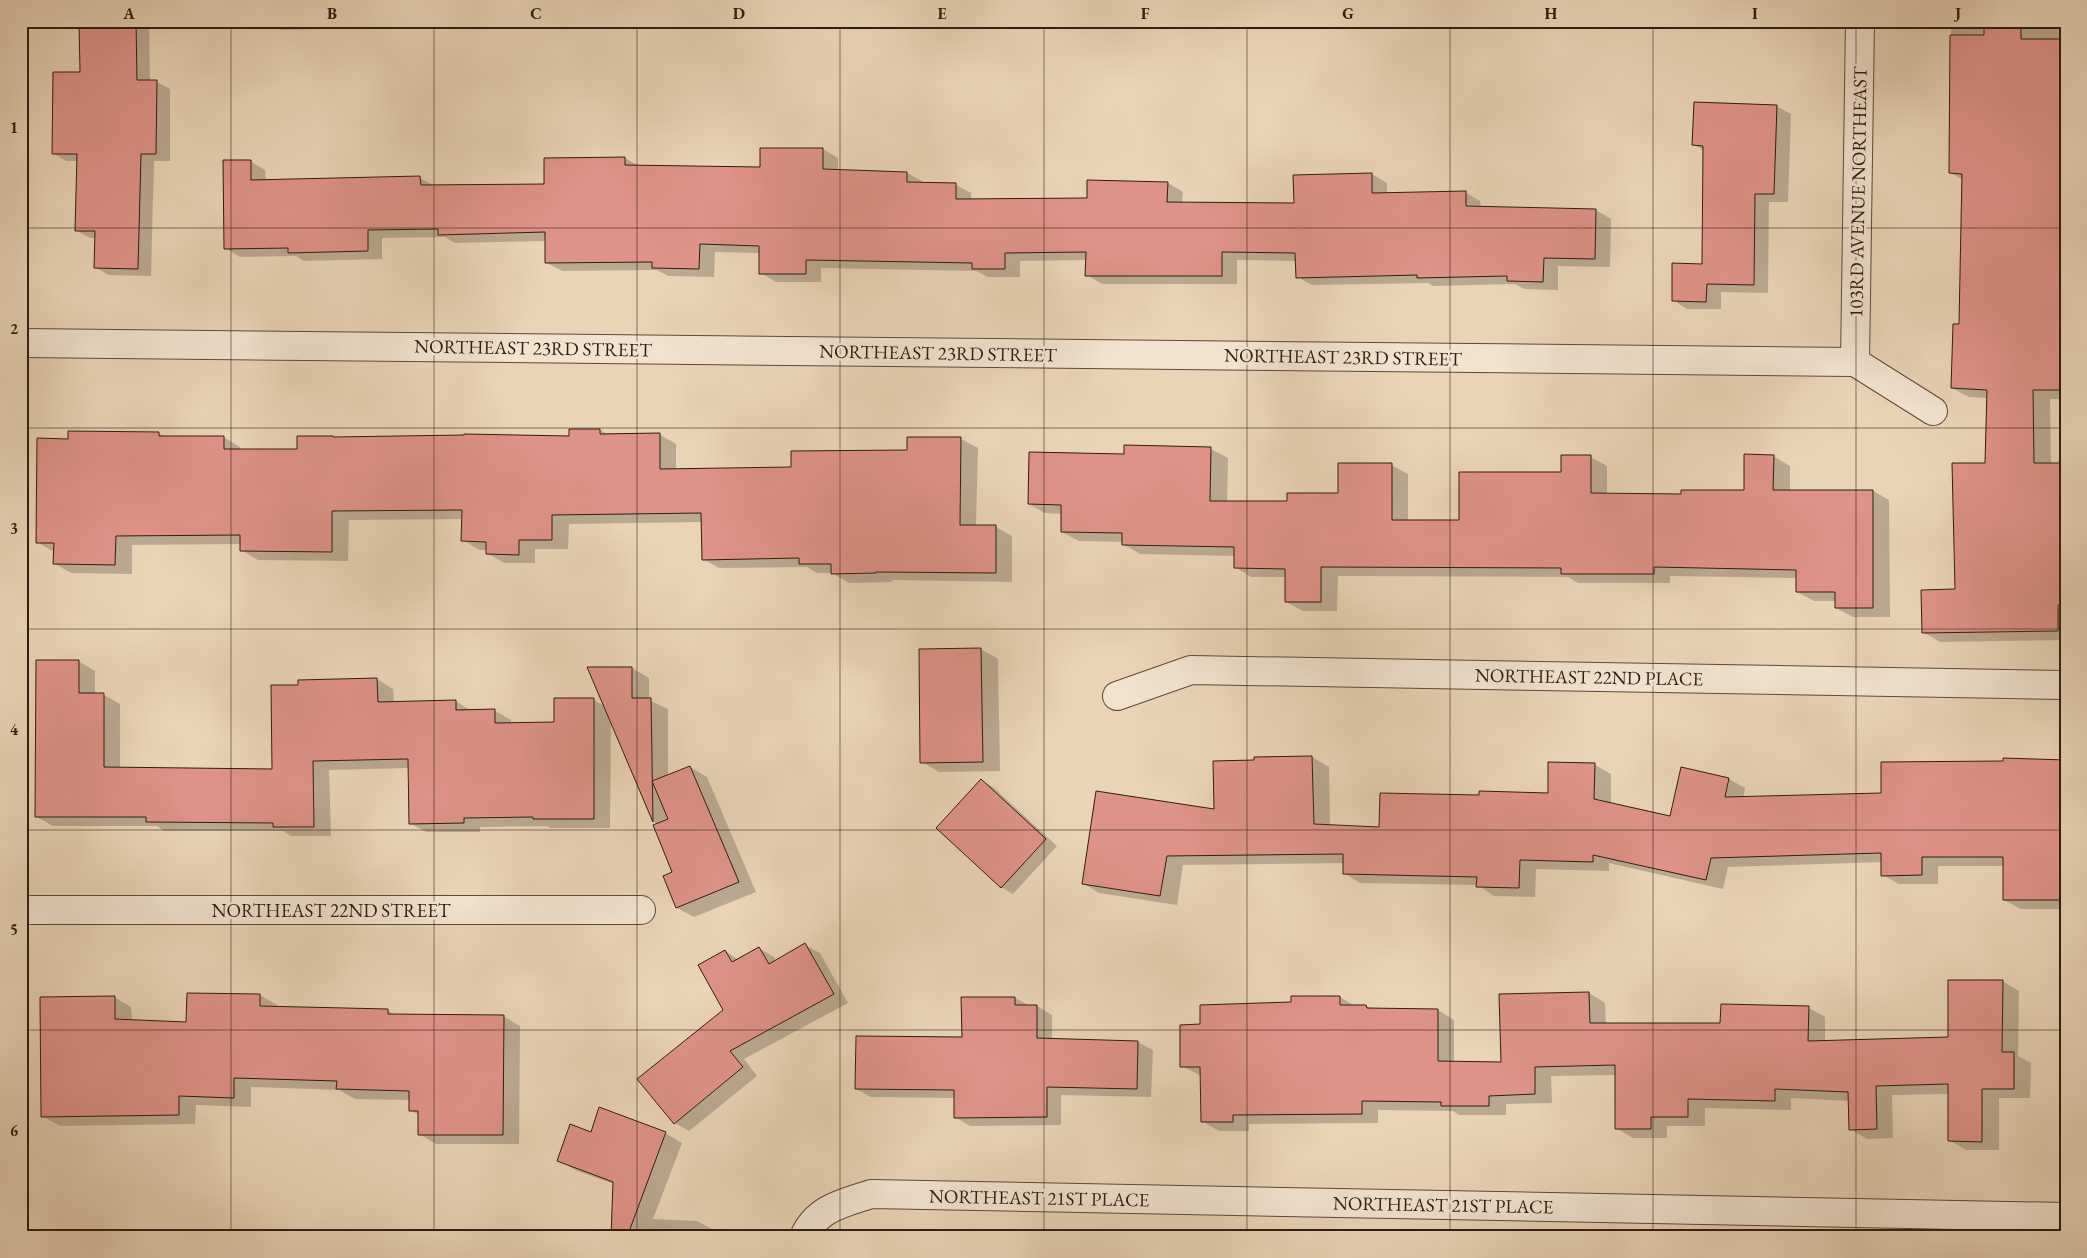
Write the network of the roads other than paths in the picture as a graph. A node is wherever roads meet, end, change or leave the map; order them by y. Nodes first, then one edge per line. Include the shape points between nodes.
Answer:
1 (1860, 21) edge
2 (21, 343) edge
3 (1856, 362) junction
4 (1933, 411) dead end
5 (2066, 685) edge
6 (1117, 696) dead end
7 (21, 910) edge
8 (641, 910) dead end
9 (2066, 1218) edge
10 (804, 1237) edge

1 - 3 street, 103RD AVENUE NORTHEAST
2 - 3 street, NORTHEAST 23RD STREET
3 - 4 street
5 - 6 street, NORTHEAST 22ND PLACE via 1191,670
7 - 8 street, NORTHEAST 22ND STREET
9 - 10 street, NORTHEAST 21ST PLACE via 871,1194 824,1210

